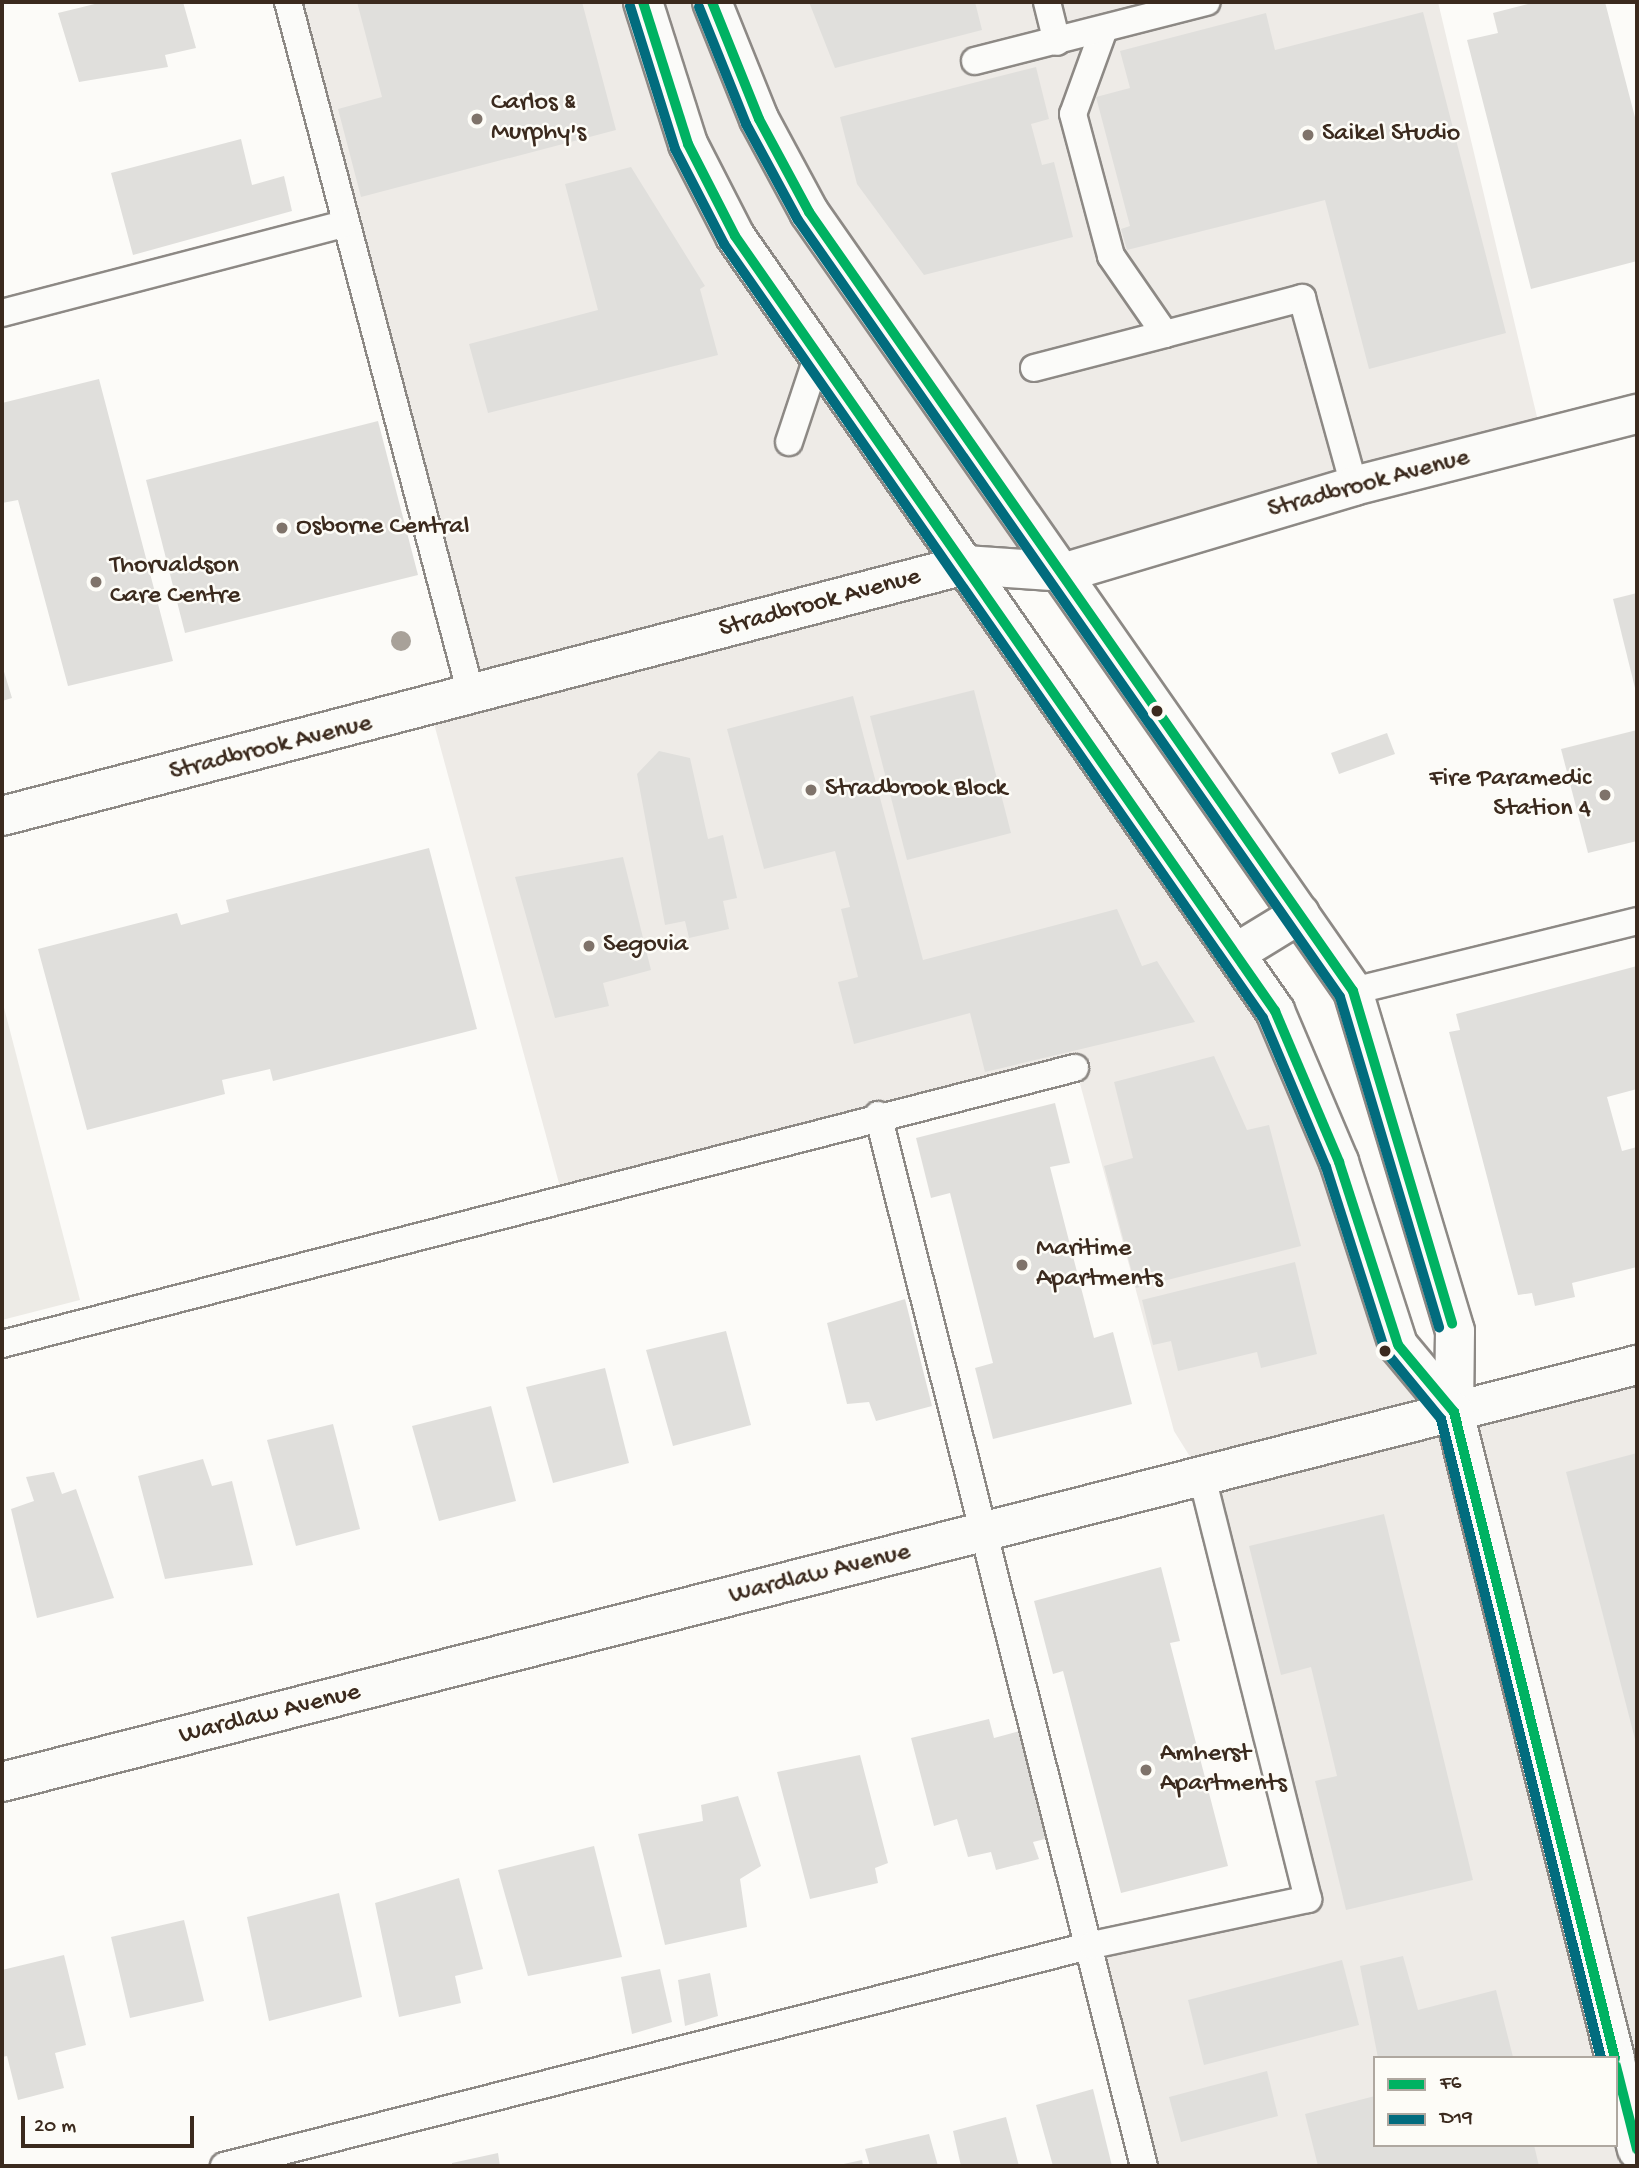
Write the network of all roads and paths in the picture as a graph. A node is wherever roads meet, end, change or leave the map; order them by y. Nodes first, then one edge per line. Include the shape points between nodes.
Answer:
1 (288, 2) edge
2 (643, 2) edge
3 (712, 2) edge
4 (1047, 2) edge
5 (1207, 2) edge
6 (1104, 29) junction
7 (1057, 42) junction
8 (975, 61) dead end
9 (344, 224) junction
10 (2, 313) edge
11 (1165, 334) junction
12 (818, 355) junction
13 (1034, 368) dead end
14 (1637, 414) edge
15 (789, 442) dead end
16 (1354, 485) junction
17 (965, 565) junction
18 (1066, 572) junction
19 (472, 698) junction
20 (2, 816) edge
21 (1300, 914) junction
22 (1637, 921) edge
23 (1236, 953) junction
24 (1353, 991) junction
25 (1075, 1068) dead end
26 (878, 1115) junction
27 (2, 1344) edge
28 (1637, 1365) edge
29 (1454, 1412) junction
30 (1202, 1476) junction
31 (981, 1535) junction
32 (2, 1782) edge
33 (1092, 1945) junction
34 (1615, 2056) edge
35 (1618, 2073) edge
36 (1637, 2149) edge
37 (224, 2166) edge
38 (1144, 2166) edge

1 - 9 lane
2 - 12 main road via 688,144 735,236
3 - 18 main road via 759,119 809,212
4 - 7 lane
5 - 6 lane
6 - 7 lane
6 - 11 lane via 1073,114 1111,256
7 - 8 lane
9 - 10 lane
9 - 19 lane
11 - 13 lane
11 - 16 lane via 1302,298
12 - 15 lane
12 - 17 main road
14 - 16 main road, Stradbrook Avenue
16 - 18 main road, Stradbrook Avenue
17 - 18 main road, Stradbrook Avenue
17 - 19 main road, Stradbrook Avenue
17 - 23 main road
18 - 21 main road
19 - 20 main road, Stradbrook Avenue
21 - 23 main road
21 - 24 main road
22 - 24 lane
23 - 29 main road via 1275,1011 1339,1162 1398,1345
24 - 29 main road via 1455,1331
25 - 26 lane
26 - 27 lane
26 - 31 lane
28 - 29 main road, Wardlaw Avenue
29 - 30 main road, Wardlaw Avenue
29 - 34 main road
30 - 31 main road, Wardlaw Avenue
30 - 33 lane via 1308,1899
31 - 32 main road, Wardlaw Avenue
31 - 33 lane
33 - 37 lane
33 - 38 lane
35 - 36 main road

